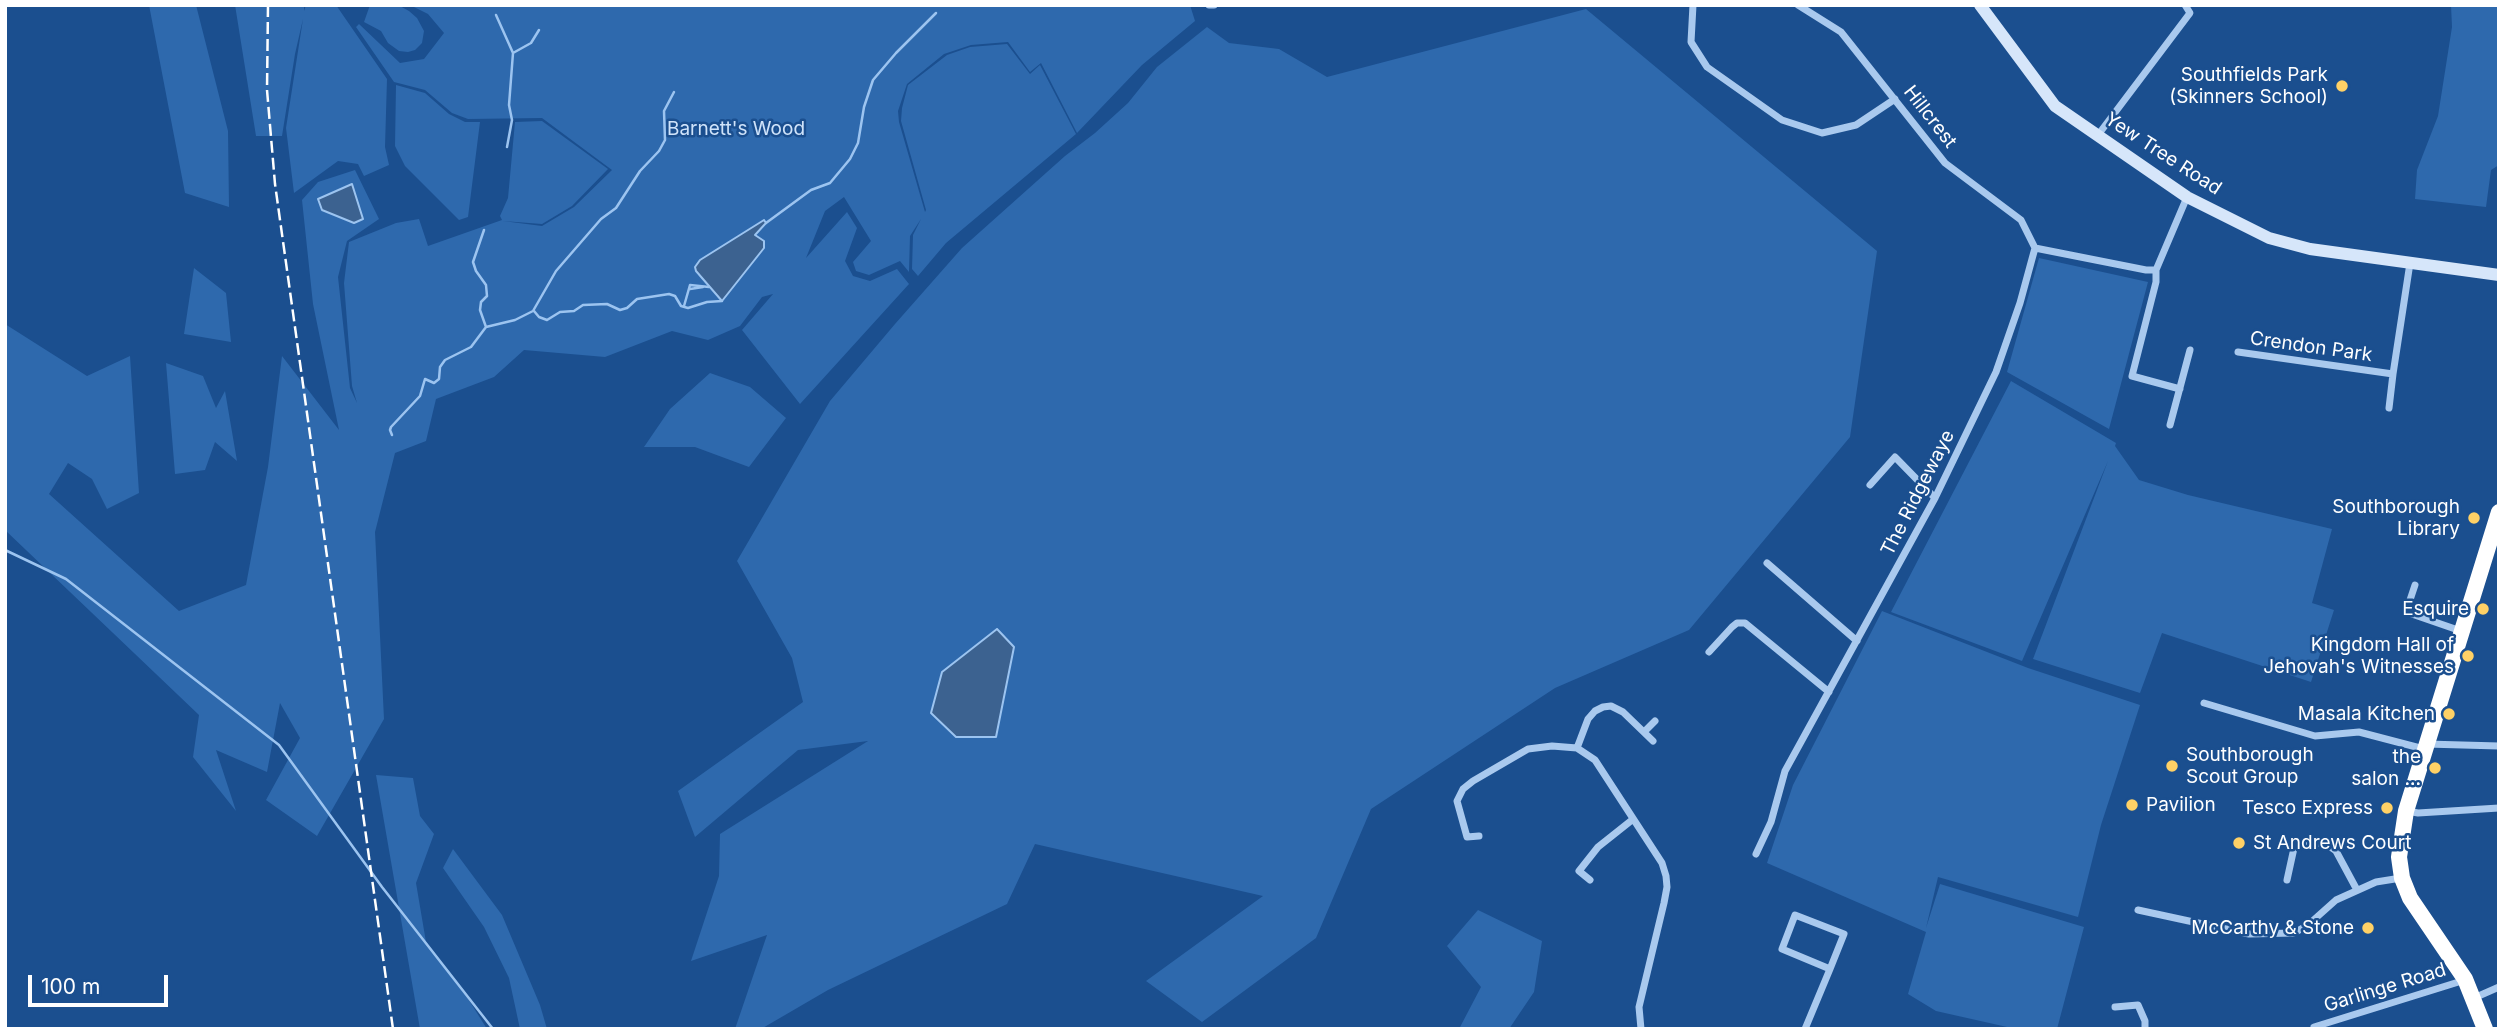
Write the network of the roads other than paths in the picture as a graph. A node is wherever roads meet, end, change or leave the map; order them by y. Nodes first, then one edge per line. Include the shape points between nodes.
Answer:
1 (1693, 5) edge
2 (1798, 5) edge
3 (1980, 5) edge
4 (2185, 5) edge
5 (1895, 99) junction
6 (2098, 135) junction
7 (2187, 197) junction
8 (2035, 248) junction
9 (2410, 263) junction
10 (2156, 270) junction
11 (2499, 275) edge
12 (2190, 350) dead end
13 (2238, 352) dead end
14 (2393, 374) junction
15 (2180, 389) junction
16 (2389, 408) dead end
17 (2170, 425) dead end
18 (1870, 485) dead end
19 (1935, 498) junction
20 (2499, 512) edge
21 (1768, 563) dead end
22 (2415, 584) dead end
23 (2462, 631) junction
24 (1857, 640) junction
25 (1709, 652) dead end
26 (1829, 692) junction
27 (2204, 703) dead end
28 (1655, 722) dead end
29 (1644, 732) junction
30 (1653, 741) dead end
31 (2499, 746) edge
32 (2425, 747) junction
33 (1577, 748) junction
34 (2499, 808) edge
35 (2406, 811) junction
36 (1632, 820) junction
37 (1479, 836) dead end
38 (1756, 854) dead end
39 (2402, 877) junction
40 (1590, 880) dead end
41 (2287, 880) dead end
42 (2357, 890) junction
43 (2138, 910) dead end
44 (1830, 969) junction
45 (2465, 979) junction
46 (2499, 987) edge
47 (2474, 998) junction
48 (2115, 1007) dead end
49 (2314, 1027) dead end
50 (1641, 1029) edge
51 (1805, 1029) edge
52 (2145, 1029) edge
53 (2486, 1029) edge

1 - 5 street via 1691,42 1707,67 1782,120 1822,133 1856,125
2 - 5 street, Hillcrest via 1842,32
3 - 6 street, Yew Tree Road via 2055,106
4 - 6 street via 2190,13
5 - 8 street, Hillcrest via 1945,163 2021,220
6 - 7 street, Yew Tree Road
7 - 9 street, Yew Tree Road via 2269,239
7 - 10 street
8 - 10 street
8 - 19 street, The Ridgewaye via 1996,372
9 - 11 street, Yew Tree Road
9 - 14 street, Crendon Park
10 - 15 street via 2132,376
12 - 15 street
13 - 14 street, Crendon Park
14 - 16 street
15 - 17 street
18 - 19 street via 1895,457
19 - 24 street, The Ridgewaye
20 - 23 highway
21 - 24 street
22 - 23 street via 2406,612
23 - 32 highway
24 - 26 street, The Ridgewaye
25 - 26 street via 1732,627 1745,623
26 - 38 street, The Ridgewaye via 1785,771 1772,822
27 - 32 street via 2315,736 2359,732
28 - 29 street
29 - 30 street
29 - 33 street via 1623,712 1603,707 1588,719
31 - 32 street
32 - 35 highway
33 - 36 street via 1601,767
33 - 37 street via 1528,749 1463,789 1457,801 1467,837
34 - 35 street
35 - 39 highway via 2399,857
36 - 40 street via 1598,847 1579,871
36 - 50 street via 1662,863 1667,887 1639,1007
39 - 42 street
39 - 45 highway via 2410,898
41 - 42 street via 2294,848 2326,844 2336,850
42 - 43 street via 2336,900 2294,933 2249,934
44 - 44 street via 1844,934 1795,915 1782,949
44 - 51 street
45 - 47 highway
45 - 49 street, Garlinge Road
46 - 47 street
47 - 53 highway
48 - 52 street via 2138,1005

